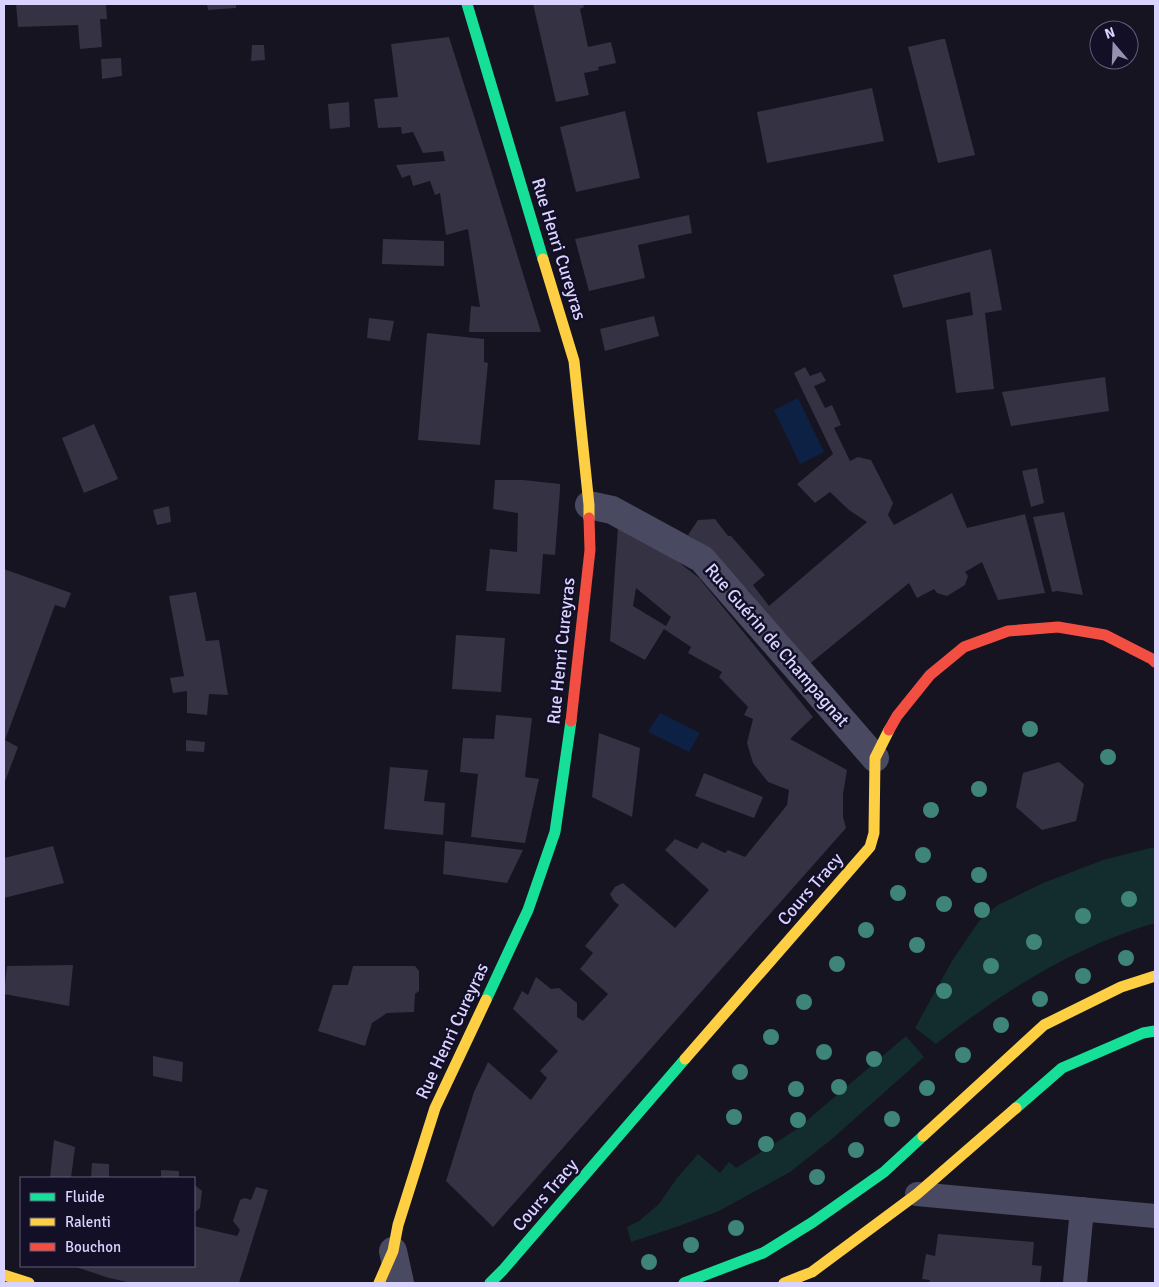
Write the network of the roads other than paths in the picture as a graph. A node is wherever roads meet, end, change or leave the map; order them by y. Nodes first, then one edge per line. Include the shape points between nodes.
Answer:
1 (467, 4) edge
2 (589, 505) junction
3 (1155, 662) edge
4 (875, 758) junction
5 (1155, 976) edge
6 (1155, 1030) edge
7 (917, 1194) junction
8 (1082, 1209) junction
9 (1155, 1216) edge
10 (393, 1251) junction
11 (4, 1275) edge
12 (805, 1278) edge
13 (29, 1283) edge
14 (379, 1283) edge
15 (400, 1283) edge
16 (490, 1283) edge
17 (684, 1283) edge
18 (784, 1283) edge
19 (1075, 1283) edge

1 - 2 main road, Rue Henri Cureyras via 574,361
2 - 4 street, Rue Guérin de Champagnat via 612,510 702,558
2 - 10 main road, Rue Henri Cureyras via 590,550 555,832 528,910 435,1108 398,1225
3 - 4 main road, Cours Tracy via 1105,635 1058,627 1008,631 964,647 930,675 897,716
4 - 16 main road, Cours Tracy via 874,834 870,847
5 - 17 main road via 1121,987 1044,1025 884,1172 763,1253
6 - 7 main road via 1062,1068
7 - 8 lane
7 - 12 main road
8 - 9 lane
8 - 19 lane
10 - 14 main road, Rue Henri Cureyras
10 - 15 street
11 - 13 main road
12 - 18 main road

